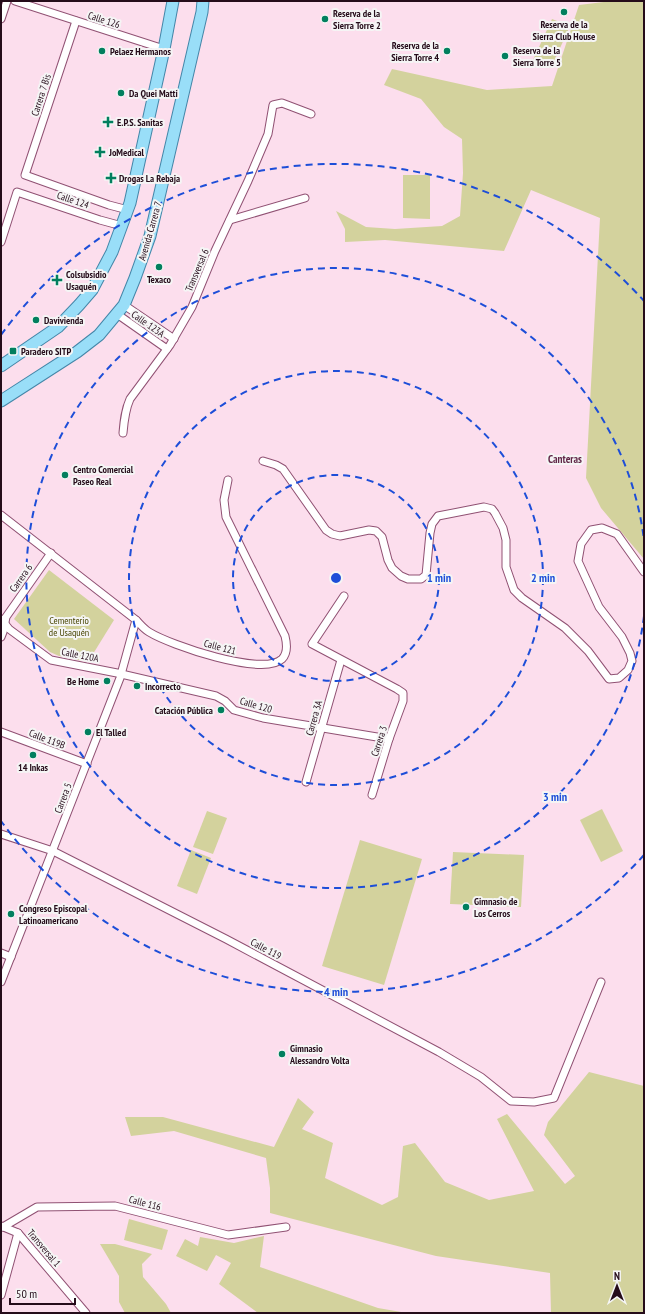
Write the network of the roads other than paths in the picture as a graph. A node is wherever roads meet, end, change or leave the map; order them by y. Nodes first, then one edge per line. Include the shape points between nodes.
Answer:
1 (7, 1) edge
2 (15, 1) edge
3 (173, 1) edge
4 (203, 1) edge
5 (1, 18) edge
6 (76, 21) junction
7 (164, 49) junction
8 (311, 114) dead end
9 (25, 175) joint
10 (305, 198) dead end
11 (128, 210) junction
12 (230, 220) junction
13 (122, 226) junction
14 (1, 242) edge
15 (124, 305) junction
16 (117, 314) junction
17 (174, 339) junction
18 (167, 349) junction
19 (3, 365) edge
20 (1, 401) edge
21 (123, 433) dead end
22 (263, 461) dead end
23 (228, 480) dead end
24 (1, 514) edge
25 (51, 553) junction
26 (644, 572) edge
27 (344, 596) dead end
28 (136, 620) junction
29 (3, 622) edge
30 (1, 637) edge
31 (341, 660) junction
32 (122, 674) junction
33 (321, 728) junction
34 (1, 732) edge
35 (389, 739) junction
36 (87, 764) junction
37 (306, 782) dead end
38 (372, 795) dead end
39 (1, 834) edge
40 (53, 851) junction
41 (1, 953) edge
42 (11, 957) junction
43 (1, 982) edge
44 (601, 982) dead end
45 (2, 1227) edge
46 (286, 1227) dead end
47 (18, 1233) junction
48 (1, 1295) edge
49 (86, 1313) edge

1 - 5 street
2 - 6 street, Calle 126
3 - 7 main road
4 - 15 main road, Avenida Carrera 7 via 150,236
6 - 7 street, Calle 126
6 - 9 street, Carrera 7 Bis
7 - 11 main road
8 - 12 street, Transversal 6 via 282,103 273,105 268,134
9 - 11 street, Calle 124
10 - 12 street
11 - 13 main road
12 - 17 street, Transversal 6 via 192,307
13 - 14 street, Calle 124 via 17,192
13 - 19 main road via 92,290 58,327
15 - 16 main road, Avenida Carrera 7
15 - 17 street, Calle 123A
16 - 18 street, Calle 123A
16 - 20 main road, Avenida Carrera 7 via 99,335 77,352
17 - 18 street, Transversal 6
18 - 21 street, Transversal 6 via 130,399 126,407
22 - 26 street via 283,469 321,525 332,534 340,536 369,530 379,534 392,568 408,579 421,579 426,575 430,533 432,524 438,516 484,507 492,509 503,528 506,540 506,567 514,590 565,628 588,651 610,679 619,678 628,670 632,661 622,637 599,606 578,562 581,544 591,530 602,528 617,534
23 - 28 street, Calle 121 via 224,500 226,517 285,636 287,644 283,658 275,663 263,665 248,665 221,659 176,645 149,632
24 - 25 street, Calle 121
25 - 28 street, Calle 121
25 - 29 street, Carrera 6
27 - 31 street via 312,644
28 - 32 street, Carrera 5
29 - 30 street, Carrera 6
29 - 32 street, Calle 120A via 51,660
31 - 33 street, Carrera 3A
31 - 35 street, Carrera 3 via 403,693 403,701
32 - 33 street, Calle 120 via 216,696 234,710 247,714
32 - 36 street, Carrera 5
33 - 35 street, Calle 120
33 - 37 street, Carrera 3A
34 - 36 street, Calle 119B
35 - 38 street, Carrera 3
36 - 40 street, Carrera 5
39 - 40 street, Calle 119
40 - 42 street, Carrera 5
40 - 44 street, Calle 119 via 440,1052 481,1077 512,1101 534,1102 554,1098
41 - 42 street
42 - 43 street, Carrera 5
45 - 46 street, Calle 116 via 37,1207 115,1206 228,1235
45 - 47 street, Calle 116
47 - 48 street
47 - 49 street, Transversal 1

